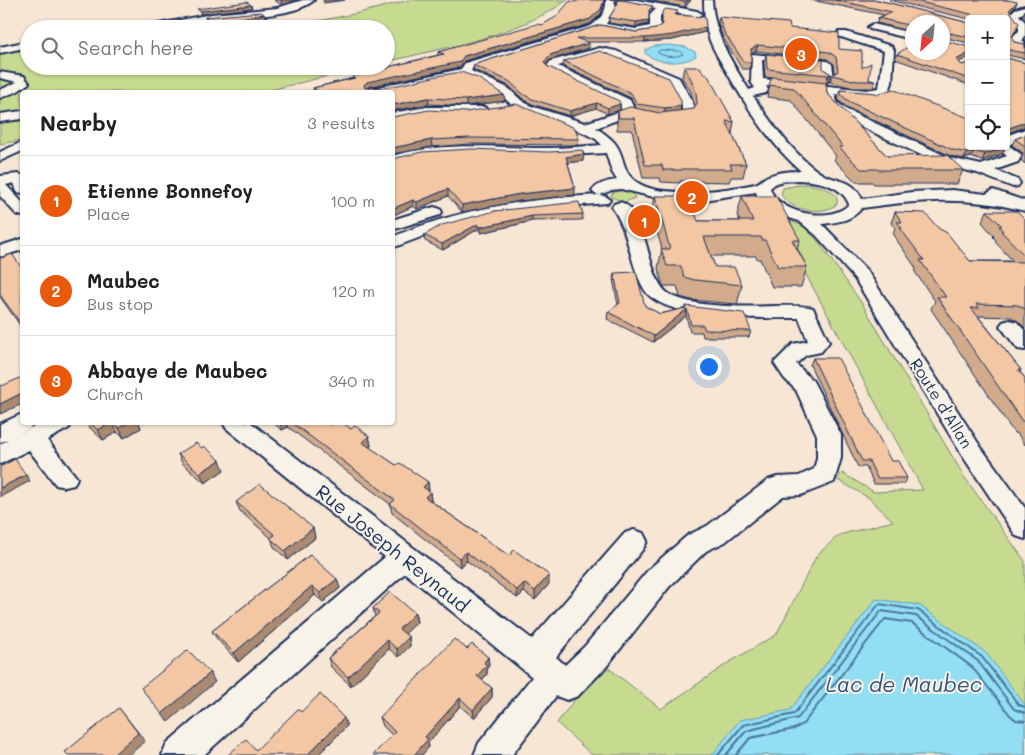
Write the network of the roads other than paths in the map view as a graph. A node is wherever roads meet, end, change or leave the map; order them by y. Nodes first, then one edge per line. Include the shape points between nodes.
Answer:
1 (310, 0) edge
2 (610, 0) edge
3 (622, 0) edge
4 (708, 0) edge
5 (663, 8) junction
6 (1025, 9) edge
7 (697, 14) edge
8 (195, 20) edge
9 (598, 25) junction
10 (873, 27) dead end
11 (842, 34) dead end
12 (905, 34) edge
13 (1019, 39) edge
14 (20, 46) edge
15 (0, 50) edge
16 (465, 72) junction
17 (0, 75) edge
18 (757, 82) junction
19 (830, 86) junction
20 (380, 90) edge
21 (0, 94) edge
22 (747, 94) junction
23 (508, 106) junction
24 (629, 114) junction
25 (20, 115) edge
26 (395, 116) edge
27 (0, 118) edge
28 (584, 128) junction
29 (769, 128) junction
30 (1025, 133) edge
31 (1010, 139) edge
32 (20, 147) edge
33 (612, 149) junction
34 (1008, 150) edge
35 (0, 157) edge
36 (395, 159) edge
37 (778, 168) junction
38 (821, 178) junction
39 (988, 178) junction
40 (7, 179) edge
41 (20, 181) edge
42 (1019, 185) edge
43 (762, 187) junction
44 (609, 188) junction
45 (844, 188) junction
46 (706, 196) junction
47 (952, 196) junction
48 (912, 197) junction
49 (636, 202) junction
50 (1006, 202) junction
51 (772, 205) junction
52 (20, 207) edge
53 (1024, 207) edge
54 (850, 210) junction
55 (804, 217) junction
56 (395, 224) edge
57 (395, 242) edge
58 (20, 245) edge
59 (0, 252) edge
60 (862, 276) junction
61 (1010, 326) dead end
62 (1025, 344) edge
63 (48, 425) edge
64 (238, 425) edge
65 (27, 430) edge
66 (0, 434) edge
67 (0, 455) edge
68 (65, 478) dead end
69 (1025, 528) edge
70 (634, 541) dead end
71 (404, 557) junction
72 (551, 673) junction
73 (179, 755) edge
74 (491, 755) edge

1 - 8 street via 285,8
2 - 9 street via 612,8
3 - 5 street
4 - 22 street via 715,42
5 - 7 street
5 - 9 street via 654,15 655,27 652,30 636,32
6 - 13 street via 1014,15 1024,27
9 - 16 street via 469,65
10 - 12 street
11 - 19 street via 887,48 886,83 884,90 866,94
14 - 15 street
16 - 20 street
16 - 23 street via 504,91
17 - 21 street via 20,78 23,83
18 - 19 street
18 - 19 street via 756,56 827,64
18 - 22 street via 762,90
19 - 39 street via 831,103 843,114
22 - 29 street
23 - 26 street via 466,112 429,110
23 - 28 street
24 - 24 street via 678,118 688,116 688,105 676,80 612,53 590,53 555,63 552,67 626,103
24 - 28 street
25 - 27 street
28 - 33 street via 607,142
29 - 37 street via 768,137
29 - 38 street via 789,154
30 - 31 street
32 - 35 street
33 - 36 street via 549,152 453,149 421,152
33 - 44 street
34 - 39 street via 1016,155
37 - 38 street via 792,175
37 - 43 street
38 - 45 street
39 - 42 street
39 - 47 street
39 - 50 street via 993,195
40 - 41 street
40 - 52 street
43 - 46 street
43 - 51 street via 763,196
44 - 49 street
44 - 49 street
44 - 56 street via 476,201
44 - 57 street via 549,202 486,211 443,222
45 - 48 street
45 - 54 street via 854,196
46 - 49 street
46 - 51 street
47 - 48 street
47 - 50 street
48 - 54 street
49 - 72 street via 653,291 664,299 723,311 806,312 819,342 814,347 800,349 784,364 805,386 829,435 829,458 825,475 801,485 777,487 716,534 697,543 660,578 595,657
50 - 53 street
51 - 55 street
54 - 55 street via 830,219
54 - 60 street, Route d'Allan via 844,232
55 - 60 street, Route d'Allan
58 - 59 street
60 - 69 street, Route d'Allan via 972,452
61 - 62 street
63 - 65 street
64 - 71 street, Rue Joseph Reynaud
65 - 66 street
65 - 67 street
65 - 68 street
70 - 72 street
71 - 72 street, Rue Joseph Reynaud
71 - 73 street
72 - 74 street via 532,705

